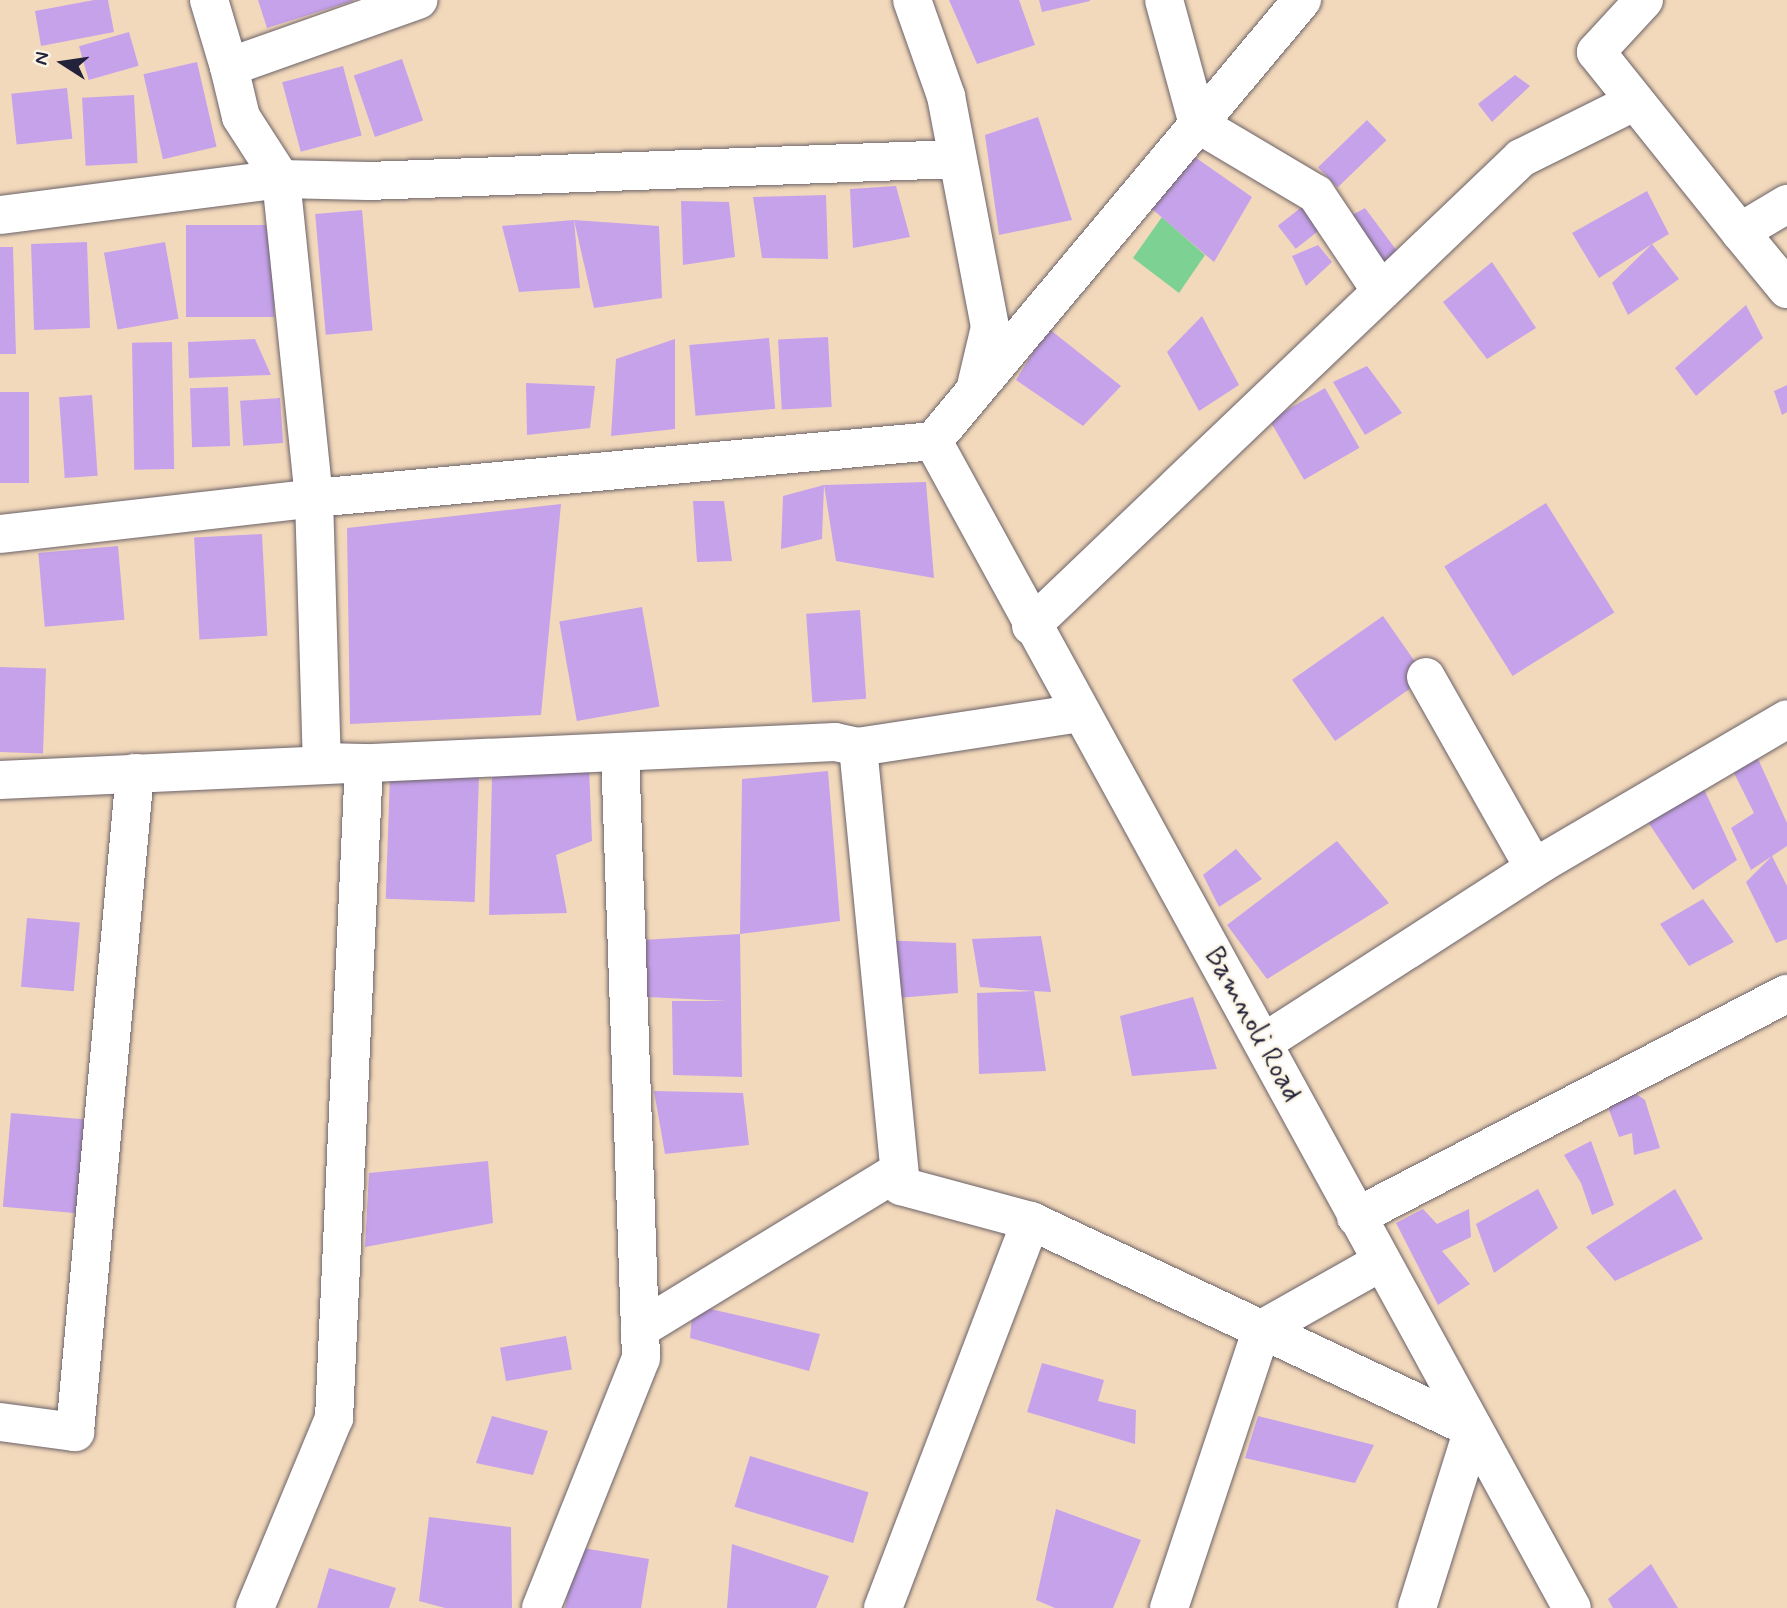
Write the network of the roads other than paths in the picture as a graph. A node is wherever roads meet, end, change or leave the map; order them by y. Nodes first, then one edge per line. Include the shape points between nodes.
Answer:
1 (209, 0) edge
2 (418, 0) edge
3 (912, 0) edge
4 (1164, 0) edge
5 (1302, 0) edge
6 (1644, 0) edge
7 (229, 67) junction
8 (1634, 102) junction
9 (1199, 124) junction
10 (958, 159) junction
11 (281, 179) junction
12 (1787, 204) edge
13 (0, 215) edge
14 (1740, 232) junction
15 (1787, 289) edge
16 (1381, 291) junction
17 (975, 391) junction
18 (933, 442) junction
19 (314, 498) junction
20 (0, 534) edge
21 (1031, 626) junction
22 (1426, 677) dead end
23 (1079, 713) junction
24 (1787, 719) edge
25 (858, 747) junction
26 (620, 752) junction
27 (364, 762) junction
28 (135, 774) junction
29 (0, 780) edge
30 (1534, 868) junction
31 (1787, 994) edge
32 (1263, 1043) junction
33 (899, 1171) junction
34 (1356, 1217) junction
35 (1031, 1220) junction
36 (1381, 1262) junction
37 (640, 1329) junction
38 (1262, 1329) junction
39 (0, 1422) edge
40 (1473, 1429) junction
41 (255, 1608) edge
42 (541, 1608) edge
43 (883, 1608) edge
44 (1169, 1608) edge
45 (1418, 1608) edge
46 (1572, 1608) edge

1 - 7 street
2 - 7 street
3 - 10 street via 946,96
4 - 9 street
5 - 9 street
6 - 8 street via 1596,52
7 - 11 street via 241,117
8 - 14 street
8 - 16 street via 1521,158
9 - 16 street via 1315,194
9 - 17 street
10 - 11 street via 368,181
10 - 17 street via 990,327
11 - 13 street
11 - 19 street
12 - 14 street
14 - 15 street
16 - 21 street
17 - 18 street
18 - 19 street
18 - 21 street, Bamnoli Road
19 - 20 street
19 - 27 street via 322,762
21 - 23 street, Bamnoli Road
22 - 30 street
23 - 25 street
23 - 32 street, Bamnoli Road
24 - 30 street
25 - 26 street via 835,742
25 - 33 street
26 - 27 street
26 - 37 street
27 - 28 street
27 - 41 street via 334,1418
28 - 29 street
28 - 39 street via 75,1432
30 - 32 street
31 - 34 street
32 - 34 street, Bamnoli Road
33 - 35 street via 901,1186
33 - 37 street
34 - 36 street, Bamnoli Road
35 - 38 street
35 - 43 street
36 - 38 street
36 - 40 street, Bamnoli Road
37 - 42 street via 641,1358
38 - 40 street
38 - 44 street
40 - 45 street
40 - 46 street, Bamnoli Road

